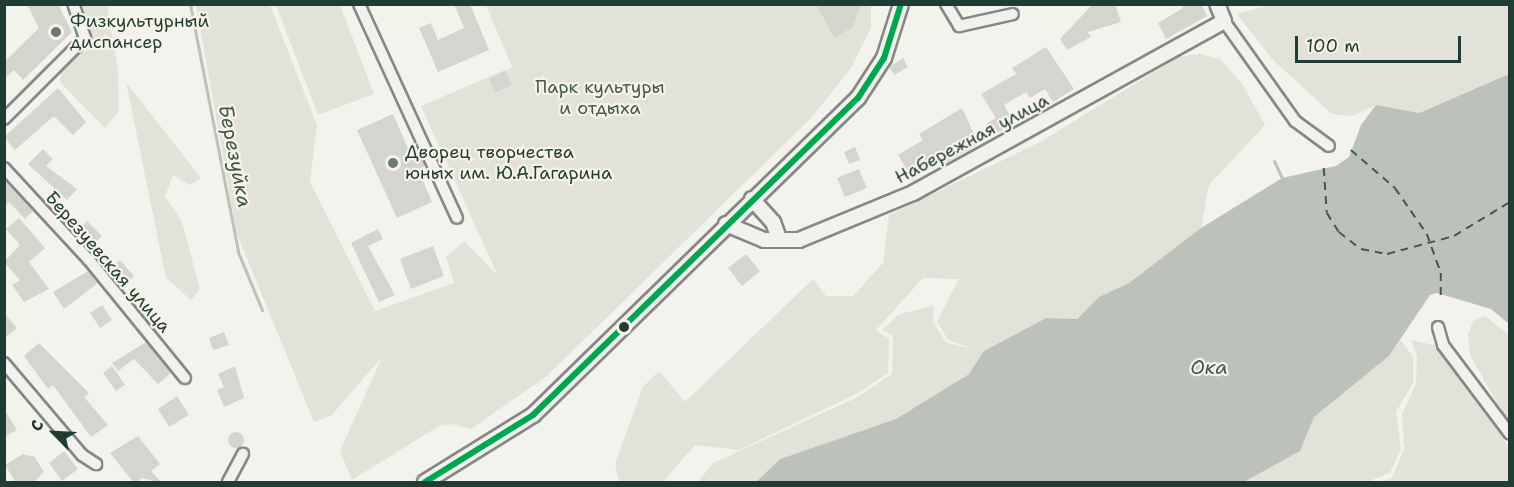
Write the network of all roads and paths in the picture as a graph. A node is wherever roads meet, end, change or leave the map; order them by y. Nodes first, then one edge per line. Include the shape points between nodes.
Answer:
1 (73, 4) edge
2 (359, 4) edge
3 (901, 4) edge
4 (946, 4) edge
5 (1217, 4) edge
6 (1013, 14) dead end
7 (1224, 21) junction
8 (4, 119) edge
9 (1329, 146) dead end
10 (4, 168) edge
11 (752, 199) junction
12 (457, 218) dead end
13 (726, 224) junction
14 (778, 236) junction
15 (1438, 327) dead end
16 (4, 363) edge
17 (185, 378) dead end
18 (1509, 434) edge
19 (243, 454) dead end
20 (96, 464) dead end
21 (228, 483) edge
22 (425, 483) edge

1 - 8 street via 85,38
2 - 12 street
3 - 11 main road via 884,58 858,98
4 - 6 street via 959,26
5 - 7 main road
7 - 9 street via 1295,121
7 - 14 main road, Набережная улица via 913,193 799,240
10 - 17 street, Березуевская улица via 89,260
11 - 13 main road
11 - 14 main road via 773,222
13 - 14 main road, Набережная улица via 746,236
13 - 22 main road via 533,415
15 - 18 street via 1443,345
16 - 20 street via 82,455
19 - 21 street

